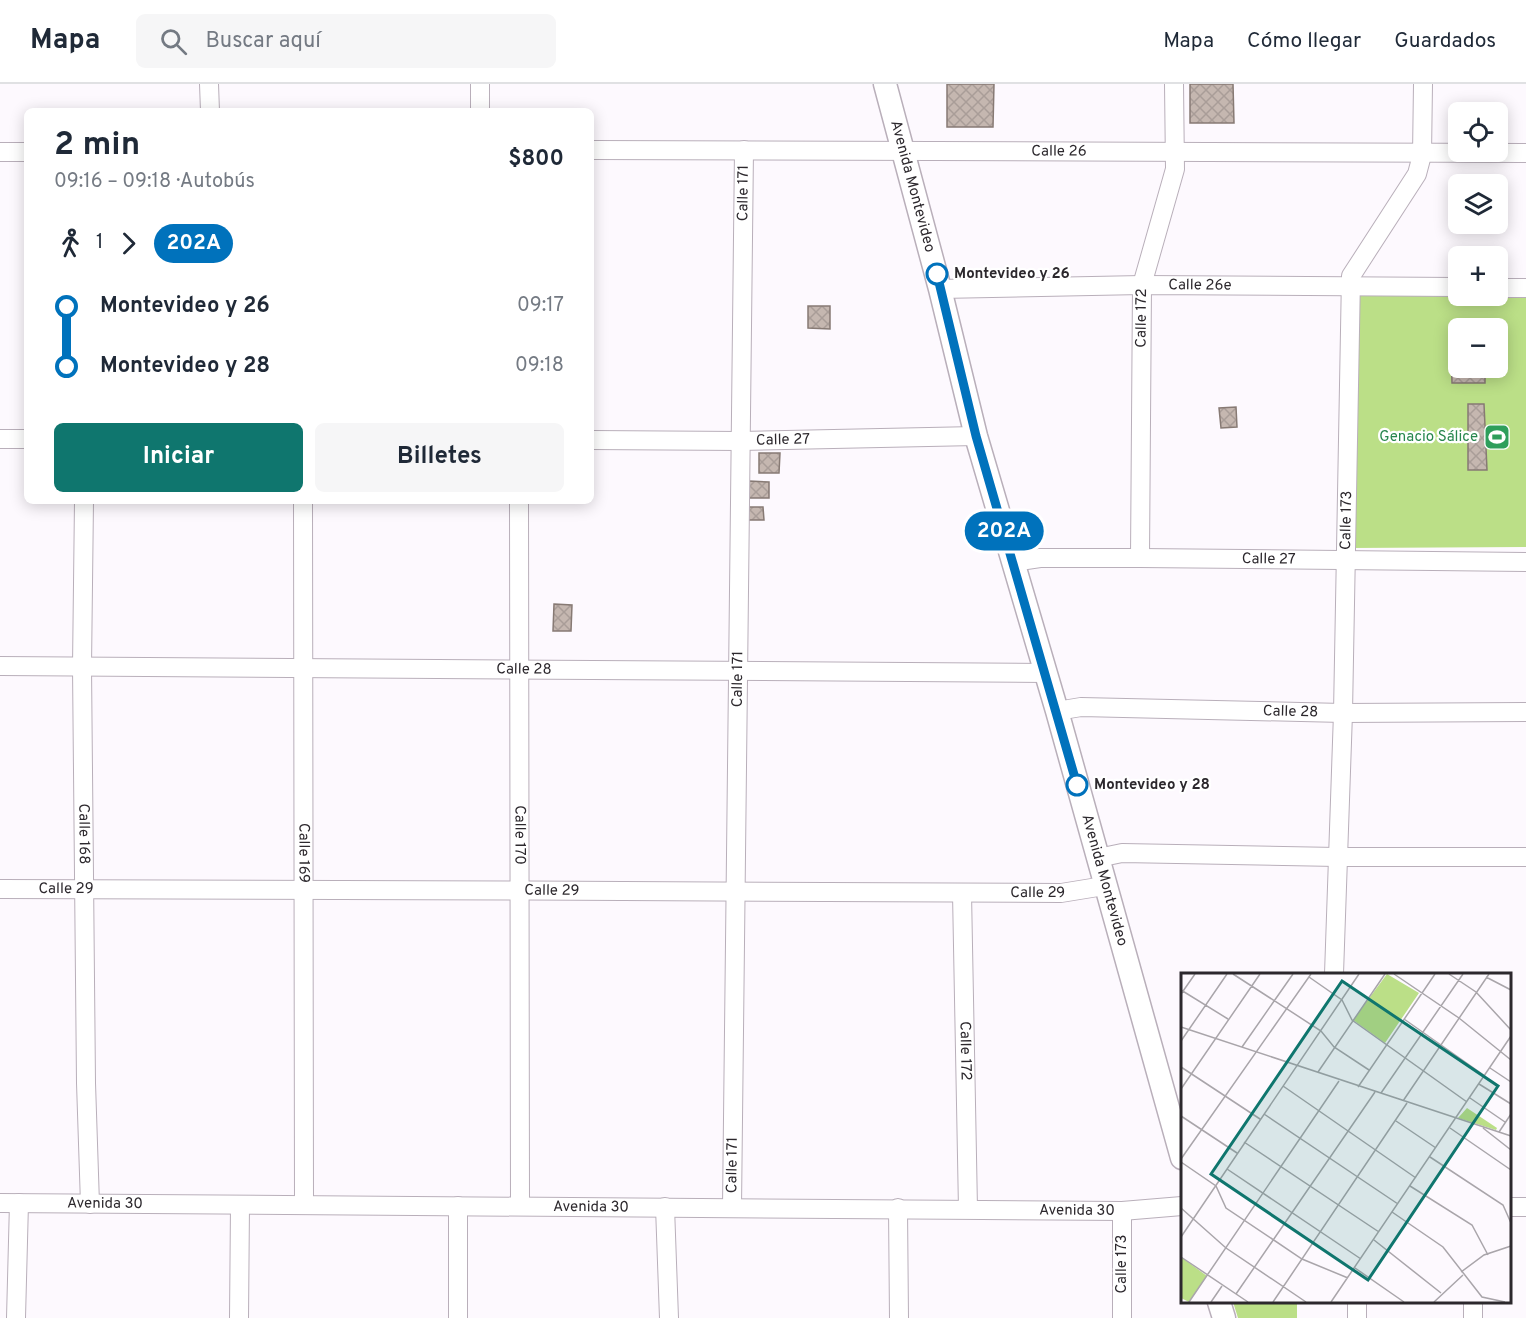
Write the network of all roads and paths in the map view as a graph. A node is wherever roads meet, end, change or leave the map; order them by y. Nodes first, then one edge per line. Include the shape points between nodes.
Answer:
1 (210, 84) edge
2 (480, 84) edge
3 (885, 84) edge
4 (1174, 84) edge
5 (1423, 84) edge
6 (210, 108) edge
7 (480, 108) edge
8 (594, 150) edge
9 (744, 150) junction
10 (904, 151) junction
11 (0, 152) edge
12 (24, 152) edge
13 (1526, 153) edge
14 (1176, 154) junction
15 (1422, 154) junction
16 (1142, 285) junction
17 (1350, 287) junction
18 (1448, 287) edge
19 (1508, 288) edge
20 (1526, 288) edge
21 (940, 289) junction
22 (976, 436) junction
23 (0, 439) edge
24 (24, 440) edge
25 (594, 440) edge
26 (740, 441) junction
27 (84, 504) edge
28 (303, 504) edge
29 (519, 504) edge
30 (1140, 558) junction
31 (1345, 560) junction
32 (1013, 562) junction
33 (1526, 562) edge
34 (0, 666) edge
35 (82, 667) junction
36 (302, 667) junction
37 (521, 668) junction
38 (738, 669) junction
39 (1046, 673) junction
40 (1057, 711) junction
41 (1526, 712) edge
42 (1343, 713) junction
43 (1337, 857) junction
44 (1526, 857) edge
45 (1098, 858) junction
46 (1104, 886) junction
47 (304, 887) junction
48 (0, 889) edge
49 (85, 889) junction
50 (520, 891) junction
51 (737, 893) junction
52 (962, 893) junction
53 (1334, 973) edge
54 (1181, 1155) edge
55 (0, 1203) edge
56 (19, 1203) junction
57 (90, 1204) junction
58 (240, 1205) junction
59 (304, 1205) junction
60 (458, 1206) junction
61 (520, 1206) junction
62 (1181, 1206) edge
63 (665, 1207) junction
64 (732, 1207) junction
65 (898, 1208) junction
66 (968, 1209) junction
67 (1122, 1211) junction
68 (1219, 1303) edge
69 (16, 1318) edge
70 (239, 1318) edge
71 (458, 1318) edge
72 (669, 1318) edge
73 (899, 1318) edge
74 (1122, 1318) edge
75 (1224, 1318) edge

1 - 6 street
2 - 7 street
3 - 10 main road, Avenida Montevideo
4 - 14 street, Calle 172
5 - 15 street, Calle 173
8 - 9 street, Calle 26
9 - 10 street, Calle 26
9 - 26 street, Calle 171
10 - 14 street, Calle 26
10 - 21 main road, Avenida Montevideo
11 - 12 street
13 - 15 street, Calle 26
14 - 15 street, Calle 26
14 - 16 street, Calle 172
15 - 17 street, Calle 173 via 1417,174 1351,276
16 - 17 street, Calle 26e
16 - 21 street, Calle 26e
16 - 30 street, Calle 172
17 - 18 street, Calle 26e
17 - 31 street, Calle 173
19 - 20 street
21 - 22 main road, Avenida Montevideo
22 - 26 street, Calle 27
22 - 32 main road, Avenida Montevideo
23 - 24 street
25 - 26 street, Calle 27
26 - 38 street, Calle 171
27 - 35 street, Calle 168
28 - 36 street, Calle 169
29 - 37 street, Calle 170
30 - 31 street, Calle 27
30 - 32 street, Calle 27 via 1040,558
31 - 33 street, Calle 27
31 - 42 street, Calle 173
32 - 39 main road, Avenida Montevideo
34 - 35 street, Calle 28
35 - 36 street, Calle 28
35 - 49 street, Calle 168
36 - 37 street, Calle 28
36 - 47 street, Calle 169
37 - 38 street, Calle 28
37 - 50 street, Calle 170
38 - 39 street, Calle 28
38 - 51 street, Calle 171
39 - 40 main road, Avenida Montevideo
40 - 42 street, Calle 28 via 1081,707
40 - 45 main road, Avenida Montevideo
41 - 42 street, Calle 28
42 - 43 street, Calle 173
43 - 44 street
43 - 45 street via 1122,853
43 - 53 street, Calle 173
45 - 46 main road, Avenida Montevideo
46 - 52 street, Calle 29 via 1072,893
46 - 54 main road, Avenida Montevideo
47 - 49 street, Calle 29
47 - 50 street, Calle 29
47 - 59 street, Calle 169
48 - 49 street, Calle 29
49 - 57 street, Calle 168
50 - 51 street, Calle 29
50 - 61 street, Calle 170
51 - 52 street, Calle 29
51 - 64 street, Calle 171
52 - 66 street, Calle 172
55 - 56 street, Avenida 30
56 - 57 street, Avenida 30
56 - 69 street
57 - 58 street, Avenida 30
58 - 59 street, Avenida 30
58 - 70 street
59 - 60 street, Avenida 30
60 - 61 street, Avenida 30
60 - 71 street
61 - 63 street, Avenida 30
62 - 67 street, Avenida 30
63 - 64 street, Avenida 30
63 - 72 street
64 - 65 street, Avenida 30
65 - 66 street, Avenida 30
65 - 73 street
66 - 67 street, Avenida 30
67 - 74 street, Calle 173
68 - 75 main road

